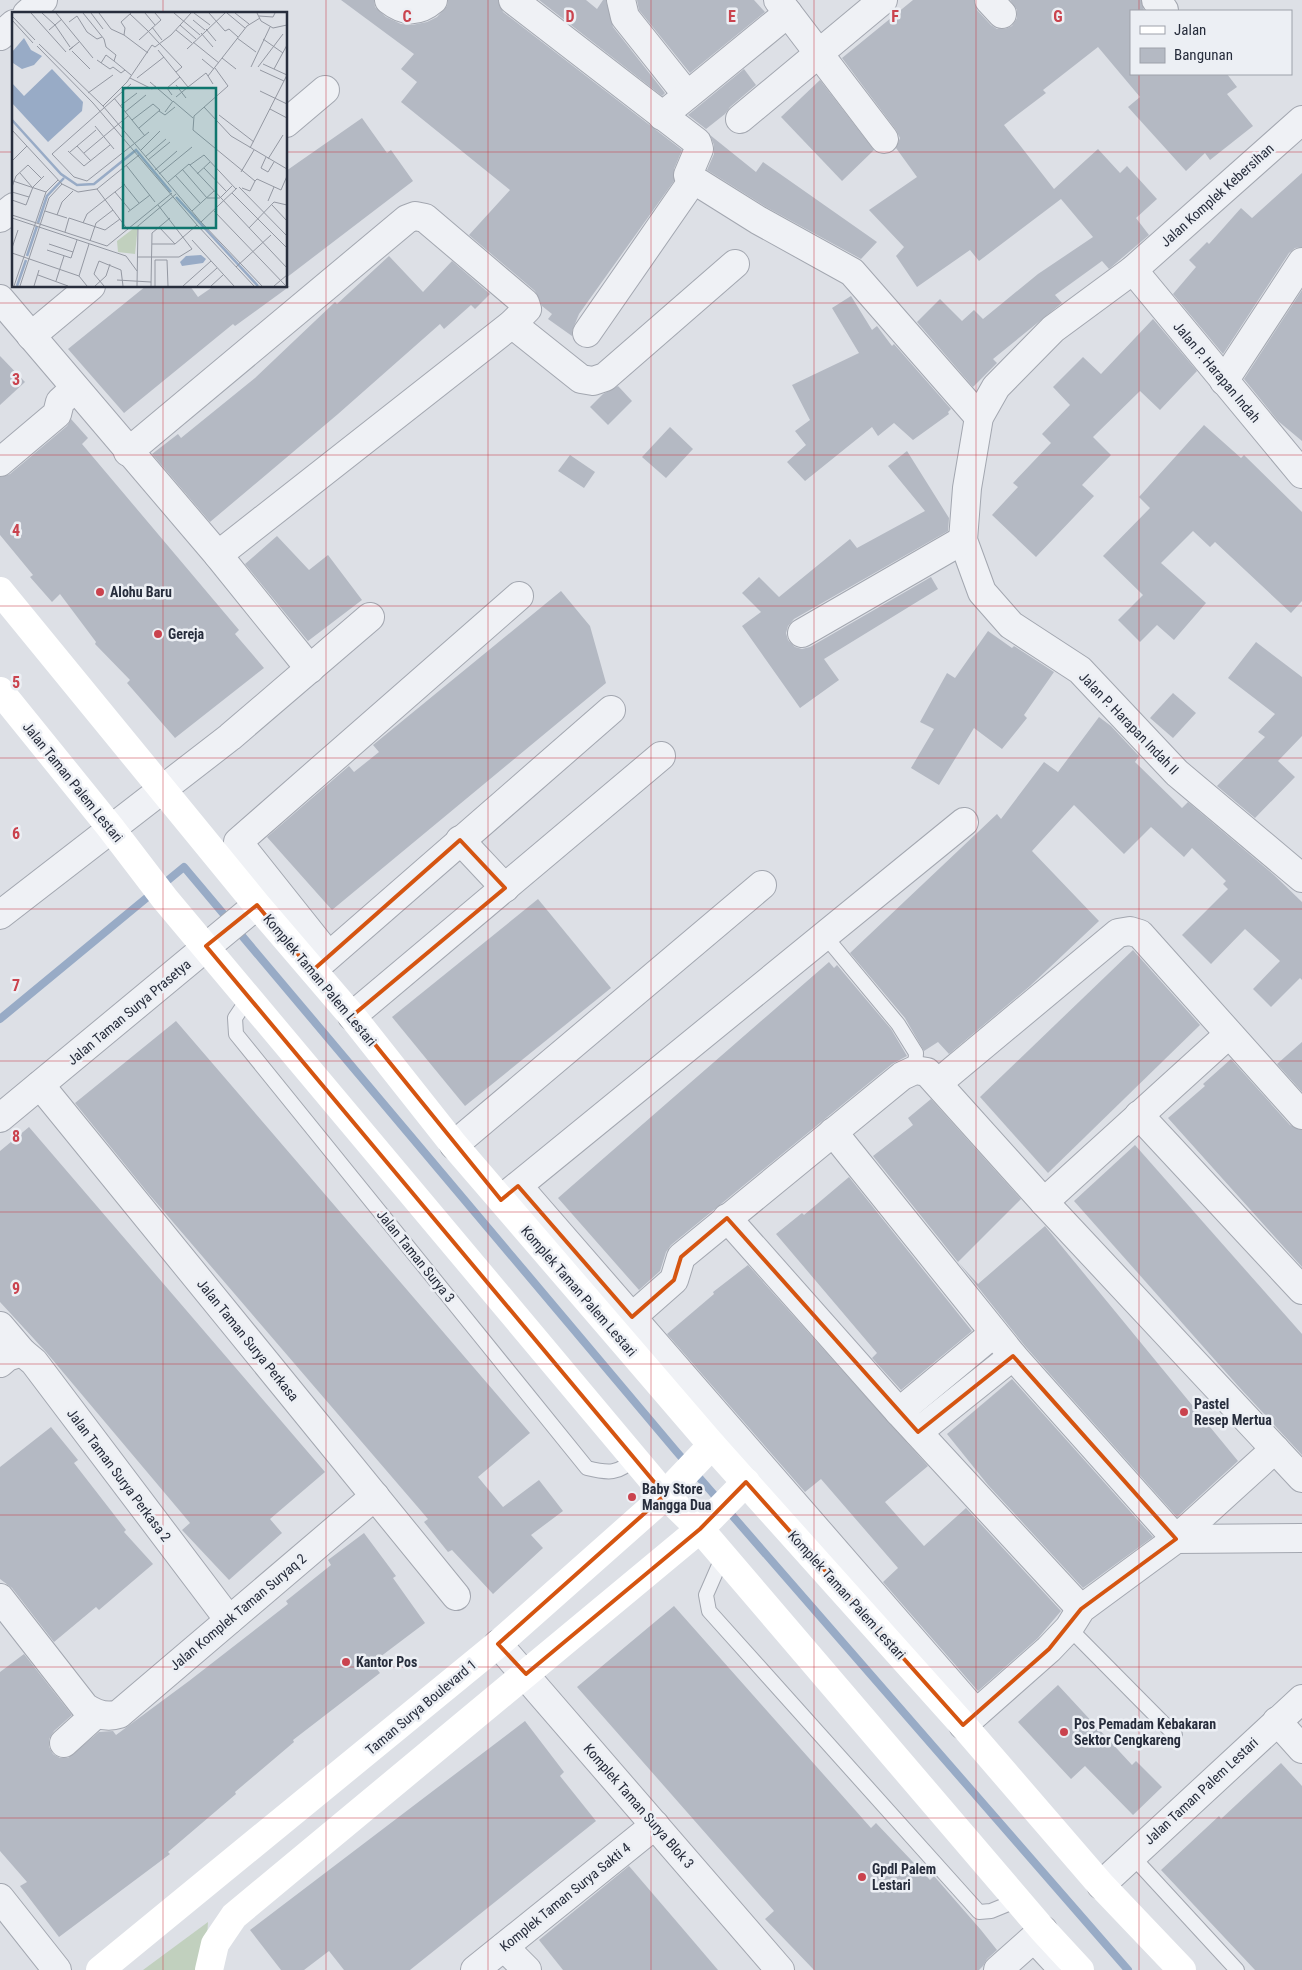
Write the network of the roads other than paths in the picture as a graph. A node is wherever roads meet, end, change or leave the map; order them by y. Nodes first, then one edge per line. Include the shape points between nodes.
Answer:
1 (43, 0) edge
2 (389, 0) edge
3 (433, 0) edge
4 (513, 0) edge
5 (620, 0) edge
6 (883, 0) edge
7 (783, 6) edge
8 (29, 12) edge
9 (12, 26) edge
10 (0, 36) edge
11 (821, 54) junction
12 (325, 90) dead end
13 (687, 95) junction
14 (662, 116) junction
15 (740, 119) dead end
16 (1302, 120) edge
17 (288, 121) edge
18 (884, 139) dead end
19 (692, 183) junction
20 (12, 209) edge
21 (0, 218) edge
22 (1302, 262) edge
23 (735, 264) dead end
24 (1132, 270) junction
25 (89, 288) edge
26 (0, 299) edge
27 (512, 324) junction
28 (587, 333) dead end
29 (31, 336) junction
30 (1224, 381) junction
31 (68, 395) junction
32 (979, 416) junction
33 (0, 445) edge
34 (128, 452) junction
35 (0, 462) edge
36 (1302, 474) edge
37 (963, 540) junction
38 (218, 555) junction
39 (0, 591) edge
40 (519, 596) dead end
41 (370, 616) dead end
42 (802, 633) dead end
43 (310, 669) junction
44 (0, 692) edge
45 (611, 710) dead end
46 (661, 756) dead end
47 (162, 790) junction
48 (964, 822) dead end
49 (110, 827) junction
50 (460, 840) junction
51 (1302, 878) edge
52 (762, 884) dead end
53 (505, 888) junction
54 (251, 911) junction
55 (0, 915) edge
56 (824, 936) junction
57 (212, 941) junction
58 (320, 963) junction
59 (252, 1001) junction
60 (352, 1016) junction
61 (1228, 1035) junction
62 (915, 1070) junction
63 (938, 1083) junction
64 (40, 1085) junction
65 (1139, 1115) junction
66 (1302, 1115) edge
67 (0, 1118) edge
68 (833, 1132) junction
69 (454, 1145) junction
70 (509, 1193) junction
71 (1044, 1202) junction
72 (726, 1218) junction
73 (1302, 1290) edge
74 (632, 1317) junction
75 (0, 1326) edge
76 (994, 1333) junction
77 (1013, 1356) junction
78 (11, 1358) edge
79 (899, 1412) junction
80 (918, 1432) junction
81 (714, 1444) junction
82 (1276, 1449) junction
83 (634, 1457) junction
84 (1302, 1478) edge
85 (742, 1486) junction
86 (671, 1489) junction
87 (375, 1496) junction
88 (705, 1524) junction
89 (1176, 1538) junction
90 (1302, 1538) edge
91 (723, 1556) junction
92 (456, 1596) dead end
93 (0, 1598) edge
94 (1075, 1618) junction
95 (228, 1620) junction
96 (498, 1644) junction
97 (526, 1674) junction
98 (1302, 1698) edge
99 (96, 1714) junction
100 (970, 1719) junction
101 (1277, 1721) junction
102 (1175, 1735) dead end
103 (64, 1743) dead end
104 (1302, 1749) edge
105 (655, 1825) junction
106 (1132, 1856) junction
107 (1101, 1885) junction
108 (0, 1898) edge
109 (1018, 1900) junction
110 (1035, 1936) junction
111 (504, 1947) junction
112 (57, 1970) edge
113 (100, 1970) edge
114 (209, 1970) edge
115 (475, 1970) edge
116 (527, 1970) edge
117 (780, 1970) edge
118 (998, 1970) edge
119 (1054, 1970) edge
120 (1080, 1970) edge
121 (1182, 1970) edge
122 (1237, 1970) edge

1 - 8 street
2 - 3 street via 408,10 417,10
4 - 14 street
5 - 13 street via 625,17
6 - 11 street
7 - 11 street
7 - 13 street
9 - 10 street
11 - 15 street
11 - 18 street
12 - 17 street
13 - 14 street
14 - 19 street via 699,145 688,175
16 - 24 street, Jalan Komplek Kebersihan
19 - 28 street
19 - 32 street via 699,183 852,272
20 - 21 street
22 - 30 street
23 - 27 street via 605,377 593,381 581,379
24 - 30 street, Jalan P. Harapan Indah
24 - 32 street, Jalan P. Harapan Indah II via 1052,329 996,387
25 - 29 street
26 - 29 street
27 - 34 street via 524,314 527,309 525,303 424,218 415,216 406,220
27 - 38 street
29 - 31 street
30 - 36 street, Jalan P. Harapan Indah
31 - 33 street via 51,404
31 - 34 street
31 - 35 street via 57,414
32 - 37 street, Jalan P. Harapan Indah II via 967,488
34 - 38 street
37 - 42 street
37 - 51 street, Jalan P. Harapan Indah II via 982,592 1012,625 1080,670 1177,773
38 - 43 street
39 - 47 street, Komplek Taman Palem Lestari
40 - 58 street via 238,842
41 - 43 street
43 - 47 street
44 - 49 street, Jalan Taman Palem Lestari
45 - 50 street
46 - 53 street
47 - 49 street
47 - 54 street, Komplek Taman Palem Lestari
48 - 56 street
49 - 55 street
49 - 57 street, Jalan Taman Palem Lestari via 165,899
50 - 53 street
50 - 58 street
52 - 69 street
53 - 60 street
54 - 57 street, Jalan Taman Surya Prasetya
54 - 58 street, Komplek Taman Palem Lestari
56 - 62 lane via 898,1024 916,1053
56 - 70 street
57 - 59 street
57 - 64 street, Jalan Taman Surya Prasetya
58 - 60 street, Komplek Taman Palem Lestari
59 - 83 street
59 - 83 lane, Jalan Taman Surya 3 via 234,1018 236,1034 587,1468 609,1473 628,1465
60 - 69 street, Komplek Taman Palem Lestari
61 - 63 street via 1140,934 1130,931 1118,933
61 - 65 street
61 - 66 street
62 - 63 street via 927,1072
62 - 68 street via 902,1076
63 - 71 street
64 - 67 street, Jalan Taman Surya Prasetya
64 - 87 street, Jalan Taman Surya Perkasa
65 - 71 street
65 - 73 street
68 - 72 street
68 - 76 street
69 - 70 street, Komplek Taman Palem Lestari
70 - 74 street
70 - 81 street, Komplek Taman Palem Lestari
71 - 82 street
72 - 74 street via 681,1257 674,1280
72 - 79 street
74 - 81 street
75 - 78 street, Jalan Taman Surya Perkasa 2
76 - 77 street
76 - 79 street
77 - 80 street
77 - 89 street
78 - 95 street, Jalan Taman Surya Perkasa 2 via 34,1362
79 - 80 street
80 - 94 street
81 - 85 street, Komplek Taman Palem Lestari
81 - 86 street, Taman Surya Boulevard 1
81 - 100 street
82 - 84 street
82 - 89 street
83 - 86 street
85 - 88 street
85 - 100 street, Komplek Taman Palem Lestari
86 - 88 street
86 - 96 street, Taman Surya Boulevard 1
87 - 92 street, Jalan Taman Surya Perkasa
87 - 95 street, Jalan Komplek Taman Suryaq 2
88 - 91 street
88 - 97 street
89 - 90 street
89 - 94 street
91 - 109 street
91 - 109 lane via 706,1595 709,1611 979,1912
93 - 99 street via 85,1707
94 - 100 street via 1049,1649
94 - 102 lane
95 - 99 street, Jalan Komplek Taman Suryaq 2 via 119,1714
96 - 97 street, Komplek Taman Surya Blok 3
96 - 113 street, Taman Surya Boulevard 1
97 - 105 street, Komplek Taman Surya Blok 3
97 - 114 street via 234,1916 215,1944
98 - 101 street, Jalan Taman Palem Lestari
99 - 103 street
100 - 107 street, Komplek Taman Palem Lestari
101 - 104 street
101 - 106 street, Jalan Taman Palem Lestari
105 - 111 street, Komplek Taman Surya Sakti 4
105 - 117 street, Komplek Taman Surya Blok 3
106 - 107 street, Jalan Taman Palem Lestari
106 - 122 lane
107 - 121 street, Komplek Taman Palem Lestari
108 - 112 street
109 - 110 street
110 - 118 street
110 - 119 lane
110 - 120 street
111 - 115 street, Komplek Taman Surya Sakti 4
111 - 116 street

